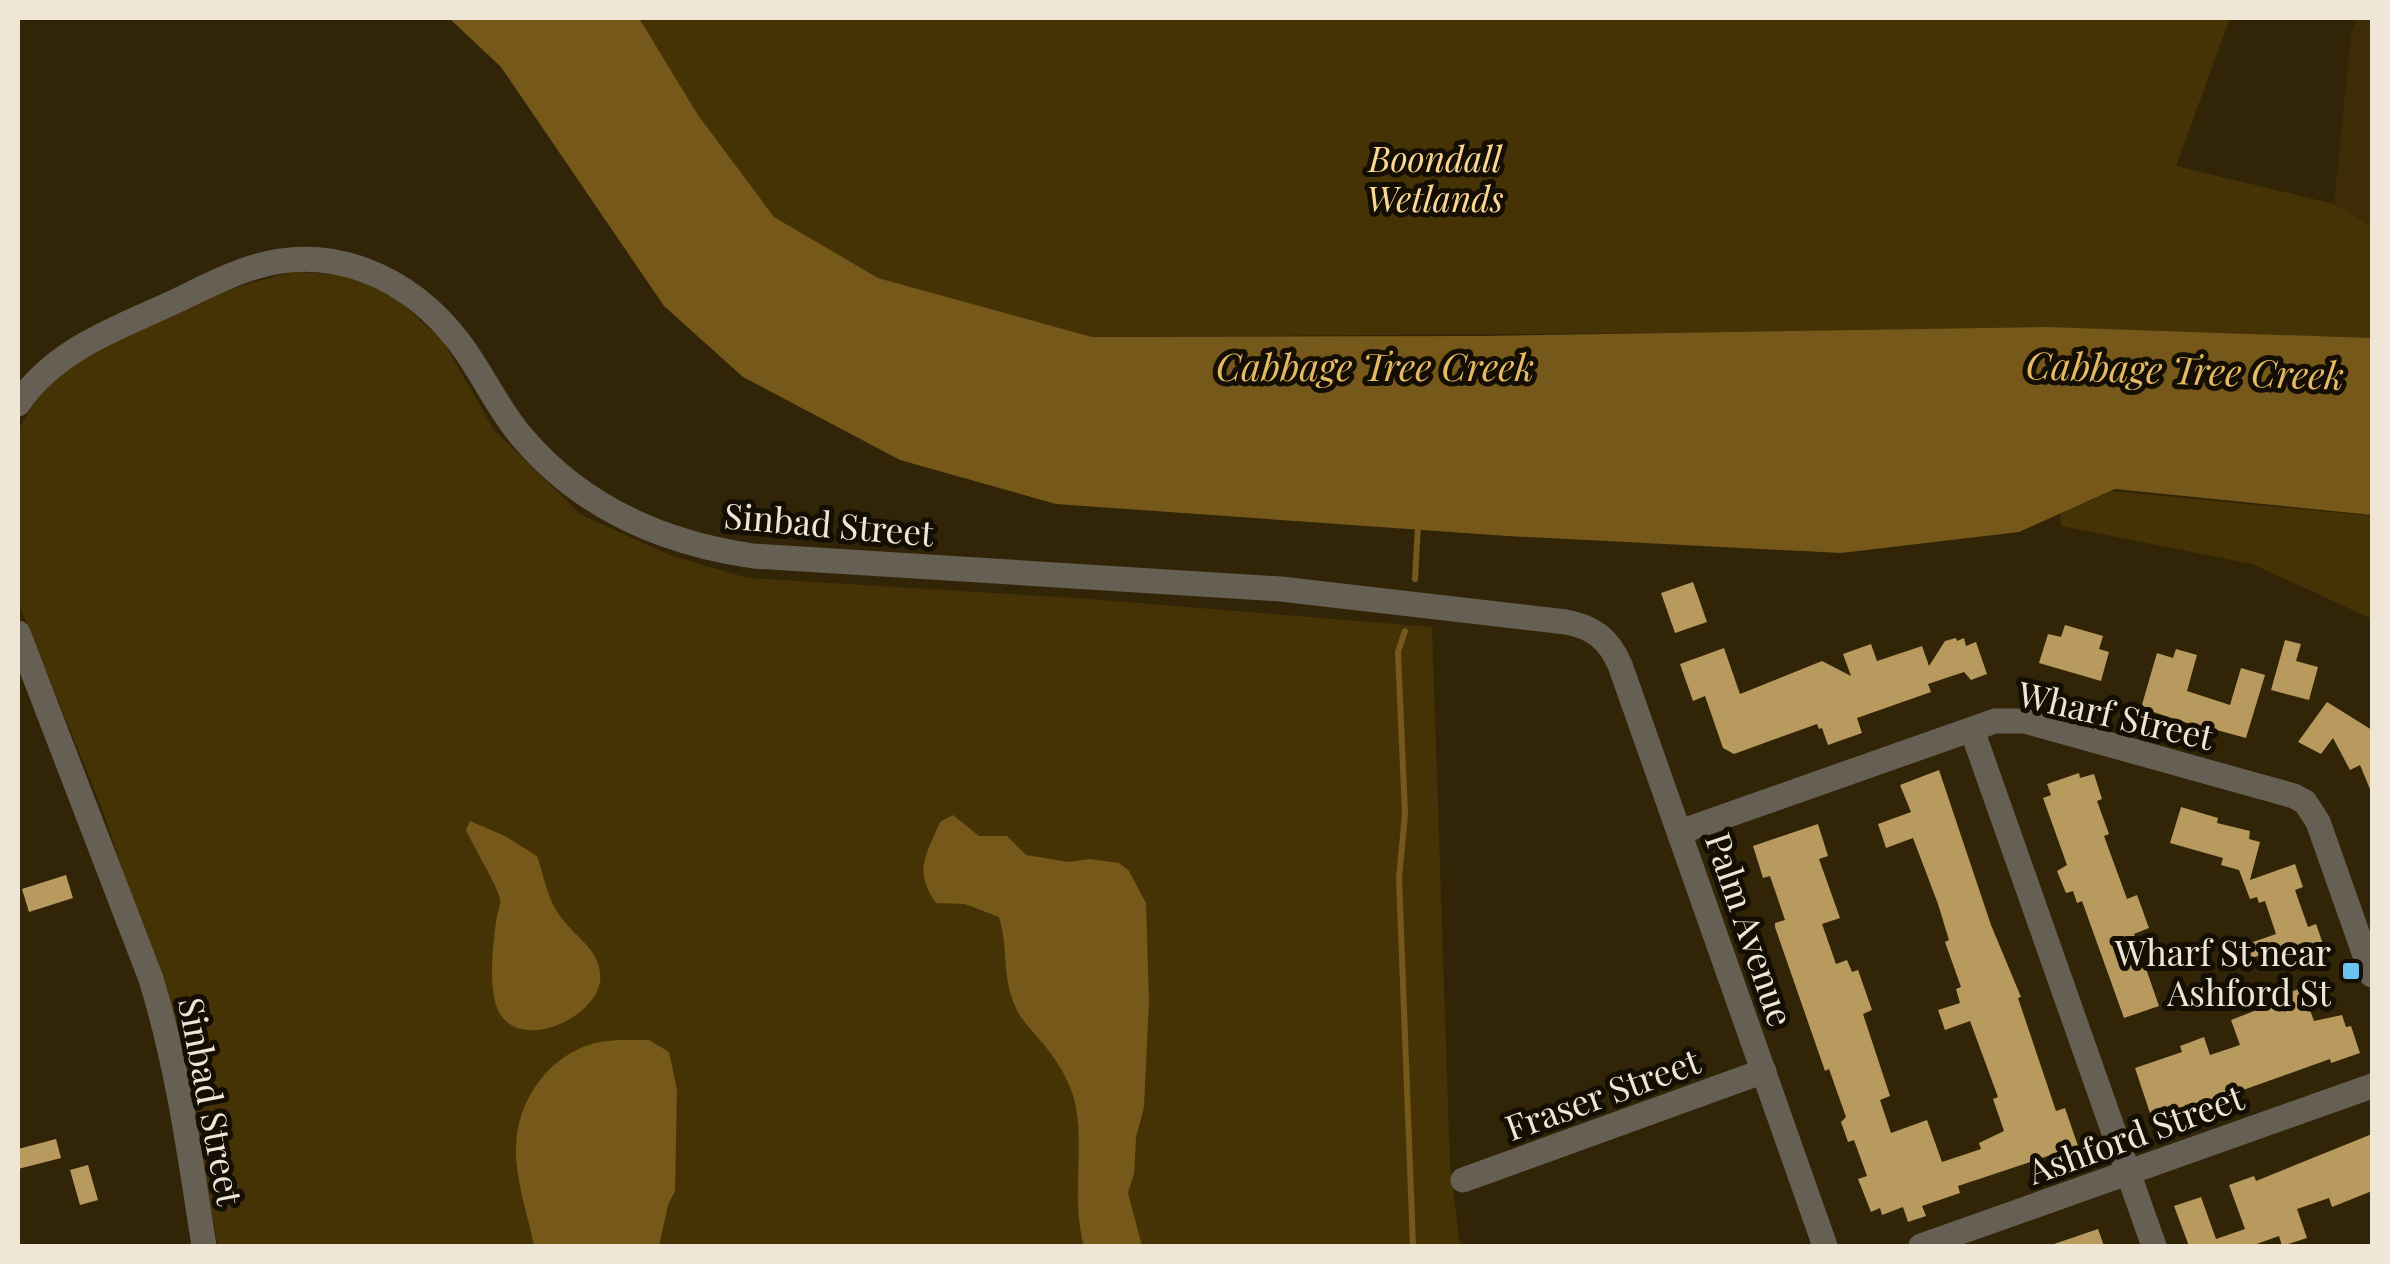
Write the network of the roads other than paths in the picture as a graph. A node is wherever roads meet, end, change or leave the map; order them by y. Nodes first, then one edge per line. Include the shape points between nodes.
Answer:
1 (18, 404) edge
2 (18, 633) edge
3 (1604, 638) joint
4 (1972, 730) junction
5 (1680, 832) junction
6 (2372, 975) edge
7 (1764, 1071) junction
8 (2372, 1086) edge
9 (2128, 1173) junction
10 (1463, 1180) dead end
11 (204, 1246) edge
12 (1825, 1246) edge
13 (1921, 1246) edge
14 (2154, 1246) edge

1 - 3 street, Sinbad Street via 69,352 232,275 273,262 339,263 383,277 424,302 522,437 562,478 627,521 698,546 753,556 1281,589 1566,622
2 - 11 street, Sinbad Street via 152,979 181,1093
3 - 5 street, Palm Avenue via 1620,665
4 - 5 street, Wharf Street
4 - 6 street, Wharf Street via 1995,721 2025,721 2305,802
4 - 9 street
5 - 7 street, Palm Avenue
7 - 10 street, Fraser Street
7 - 12 street, Palm Avenue
8 - 9 street, Ashford Street
9 - 13 street, Ashford Street
9 - 14 street

